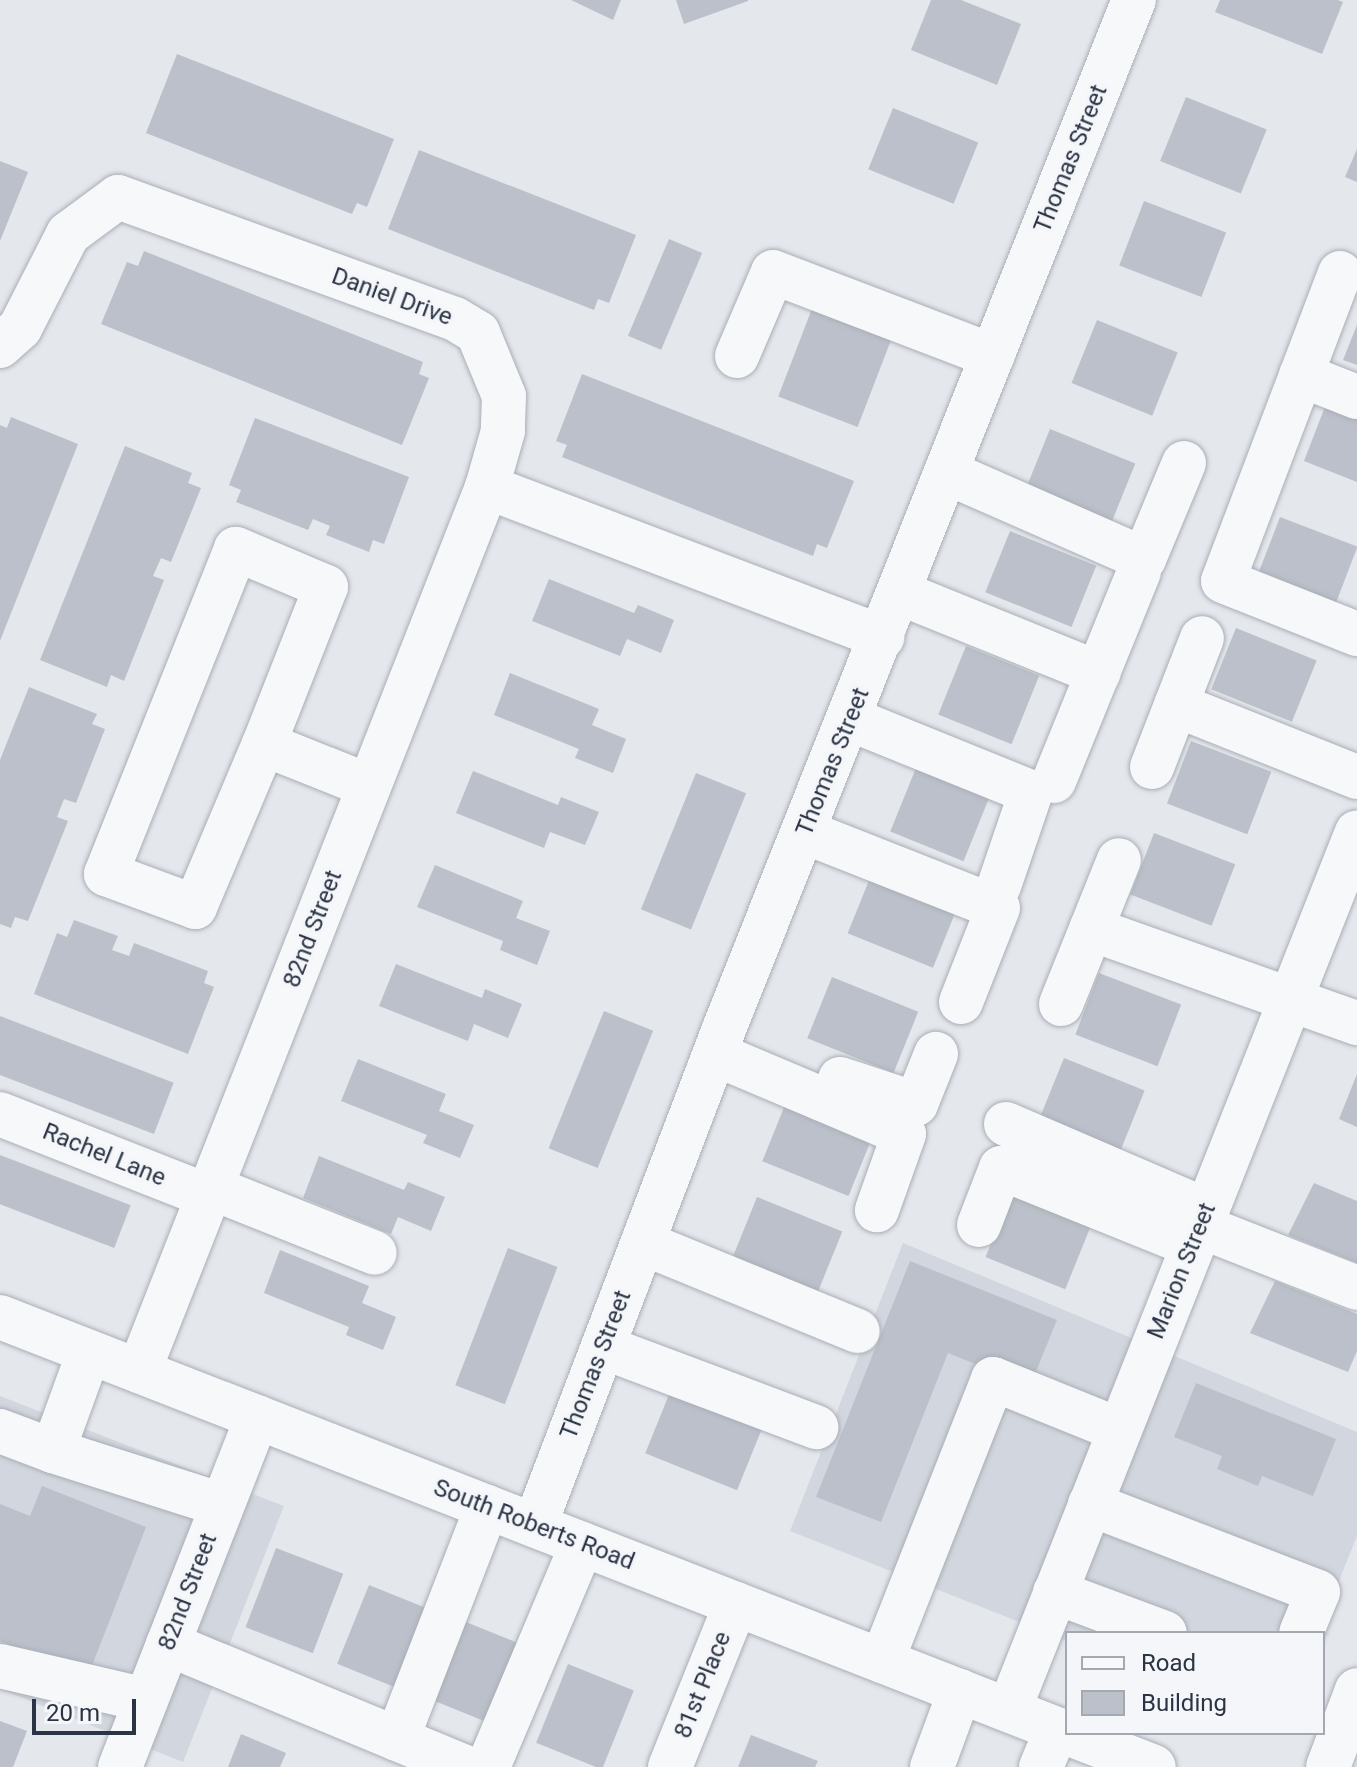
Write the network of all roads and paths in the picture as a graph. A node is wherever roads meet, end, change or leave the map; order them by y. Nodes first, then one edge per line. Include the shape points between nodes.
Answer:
1 (1134, 0) edge
2 (1340, 273) dead end
3 (0, 346) edge
4 (737, 356) dead end
5 (993, 356) junction
6 (1301, 375) junction
7 (1357, 397) edge
8 (1184, 463) dead end
9 (946, 472) junction
10 (487, 487) junction
11 (1139, 572) dead end
12 (900, 593) junction
13 (1357, 634) edge
14 (882, 637) junction
15 (1202, 638) dead end
16 (1098, 673) junction
17 (1176, 705) junction
18 (850, 719) junction
19 (264, 744) junction
20 (1152, 767) dead end
21 (1357, 777) edge
22 (1054, 781) dead end
23 (369, 786) junction
24 (805, 832) junction
25 (1357, 832) edge
26 (1119, 860) dead end
27 (999, 886) dead end
28 (1091, 929) junction
29 (1292, 996) junction
30 (961, 1002) dead end
31 (1061, 1004) dead end
32 (1357, 1023) edge
33 (720, 1041) junction
34 (936, 1054) dead end
35 (0, 1114) edge
36 (1006, 1124) dead end
37 (210, 1192) junction
38 (877, 1210) dead end
39 (979, 1225) dead end
40 (1200, 1227) junction
41 (643, 1243) junction
42 (375, 1253) dead end
43 (1357, 1288) edge
44 (0, 1317) edge
45 (858, 1331) dead end
46 (603, 1347) junction
47 (89, 1352) junction
48 (139, 1371) junction
49 (257, 1417) junction
50 (816, 1427) dead end
51 (1119, 1430) junction
52 (0, 1431) edge
53 (53, 1451) junction
54 (1090, 1504) junction
55 (222, 1505) junction
56 (487, 1507) junction
57 (535, 1525) junction
58 (582, 1544) junction
59 (1055, 1592) junction
60 (736, 1604) junction
61 (1160, 1631) edge
62 (1302, 1631) edge
63 (168, 1644) junction
64 (882, 1661) junction
65 (0, 1666) edge
66 (1357, 1690) edge
67 (960, 1691) junction
68 (146, 1700) junction
69 (1009, 1710) junction
70 (397, 1739) junction
71 (1058, 1741) edge
72 (120, 1767) edge
73 (465, 1767) edge
74 (488, 1767) edge
75 (670, 1767) edge
76 (932, 1767) edge
77 (1154, 1767) edge
78 (1328, 1767) edge

1 - 5 street, Thomas Street
2 - 6 street
3 - 10 street, Daniel Drive via 20,328 68,234 118,197 455,319 478,333 504,396 503,431
4 - 5 street via 773,272
5 - 9 street, Thomas Street
6 - 7 street
6 - 13 street via 1223,581
8 - 9 street via 1144,559
9 - 12 street, Thomas Street
10 - 14 street
10 - 23 street, 82nd Street
11 - 16 street
12 - 14 street, Thomas Street
12 - 16 street
14 - 18 street, Thomas Street
15 - 17 street
16 - 22 street
17 - 20 street
17 - 21 street
18 - 24 street, Thomas Street
18 - 27 street via 1031,792
19 - 19 street via 195,907 106,874 236,549 326,587
19 - 23 street
23 - 37 street, 82nd Street
24 - 30 street via 998,908
24 - 33 street, Thomas Street
25 - 29 street, Marion Street
26 - 28 street
28 - 29 street via 1228,981
28 - 31 street
29 - 32 street
29 - 40 street, Marion Street
33 - 34 street via 916,1104
33 - 38 street via 904,1134
33 - 41 street, Thomas Street
35 - 37 street, Rachel Lane
36 - 40 street
37 - 42 street, Rachel Lane
37 - 48 street, 82nd Street
39 - 40 street via 1001,1168
40 - 43 street
40 - 51 street, Marion Street
41 - 45 street
41 - 46 street, Thomas Street
44 - 47 street, South Roberts Road
46 - 50 street
46 - 57 street, Thomas Street
47 - 48 street, South Roberts Road
47 - 53 street
48 - 49 street, South Roberts Road
49 - 55 street, 82nd Street
49 - 56 street, South Roberts Road
51 - 54 street, Marion Street
51 - 64 street via 993,1379
52 - 53 street
53 - 55 street
54 - 59 street, Marion Street
54 - 62 street via 1318,1592
55 - 63 street, 82nd Street
56 - 57 street, South Roberts Road
56 - 70 street
57 - 58 street, South Roberts Road
58 - 60 street, South Roberts Road
58 - 74 street
59 - 61 street
59 - 69 street, Marion Street
60 - 64 street, South Roberts Road
60 - 75 street, 81st Place
63 - 68 street, 82nd Street
63 - 70 street
64 - 67 street, South Roberts Road
65 - 68 street
66 - 78 street
67 - 69 street, South Roberts Road
67 - 76 street
68 - 72 street, 82nd Street
69 - 71 street, South Roberts Road
70 - 73 street
71 - 77 street, South Roberts Road

